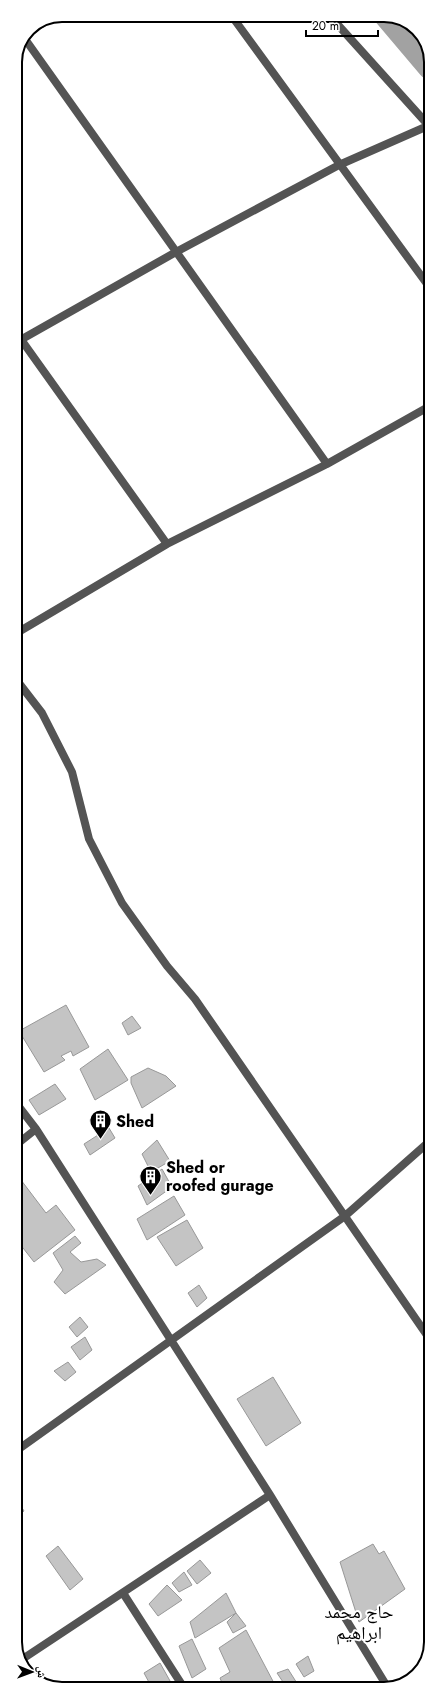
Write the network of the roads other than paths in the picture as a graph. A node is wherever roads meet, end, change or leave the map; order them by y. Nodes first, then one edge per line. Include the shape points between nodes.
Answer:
1 (236, 22) edge
2 (335, 22) edge
3 (28, 43) edge
4 (424, 119) edge
5 (424, 129) edge
6 (339, 164) junction
7 (176, 252) junction
8 (424, 280) edge
9 (22, 340) edge
10 (22, 347) edge
11 (424, 409) edge
12 (327, 464) junction
13 (167, 544) junction
14 (22, 630) edge
15 (22, 687) edge
16 (22, 1111) edge
17 (36, 1129) junction
18 (22, 1140) edge
19 (424, 1146) edge
20 (346, 1216) junction
21 (424, 1331) edge
22 (170, 1340) junction
23 (22, 1447) edge
24 (270, 1495) junction
25 (123, 1593) junction
26 (25, 1657) edge
27 (180, 1682) edge
28 (384, 1682) edge

1 - 6 street
2 - 4 street
3 - 7 street
5 - 6 street
6 - 7 street
6 - 8 street
7 - 9 street
7 - 12 street
10 - 13 street
11 - 12 street
12 - 13 street
13 - 14 street
15 - 20 street via 42,713 72,772 89,839 122,903 167,966 195,999
16 - 17 street
17 - 18 street
17 - 22 street
19 - 20 street
20 - 21 street
20 - 22 street
22 - 23 street
22 - 24 street
24 - 25 street
24 - 28 street
25 - 26 street
25 - 27 street

